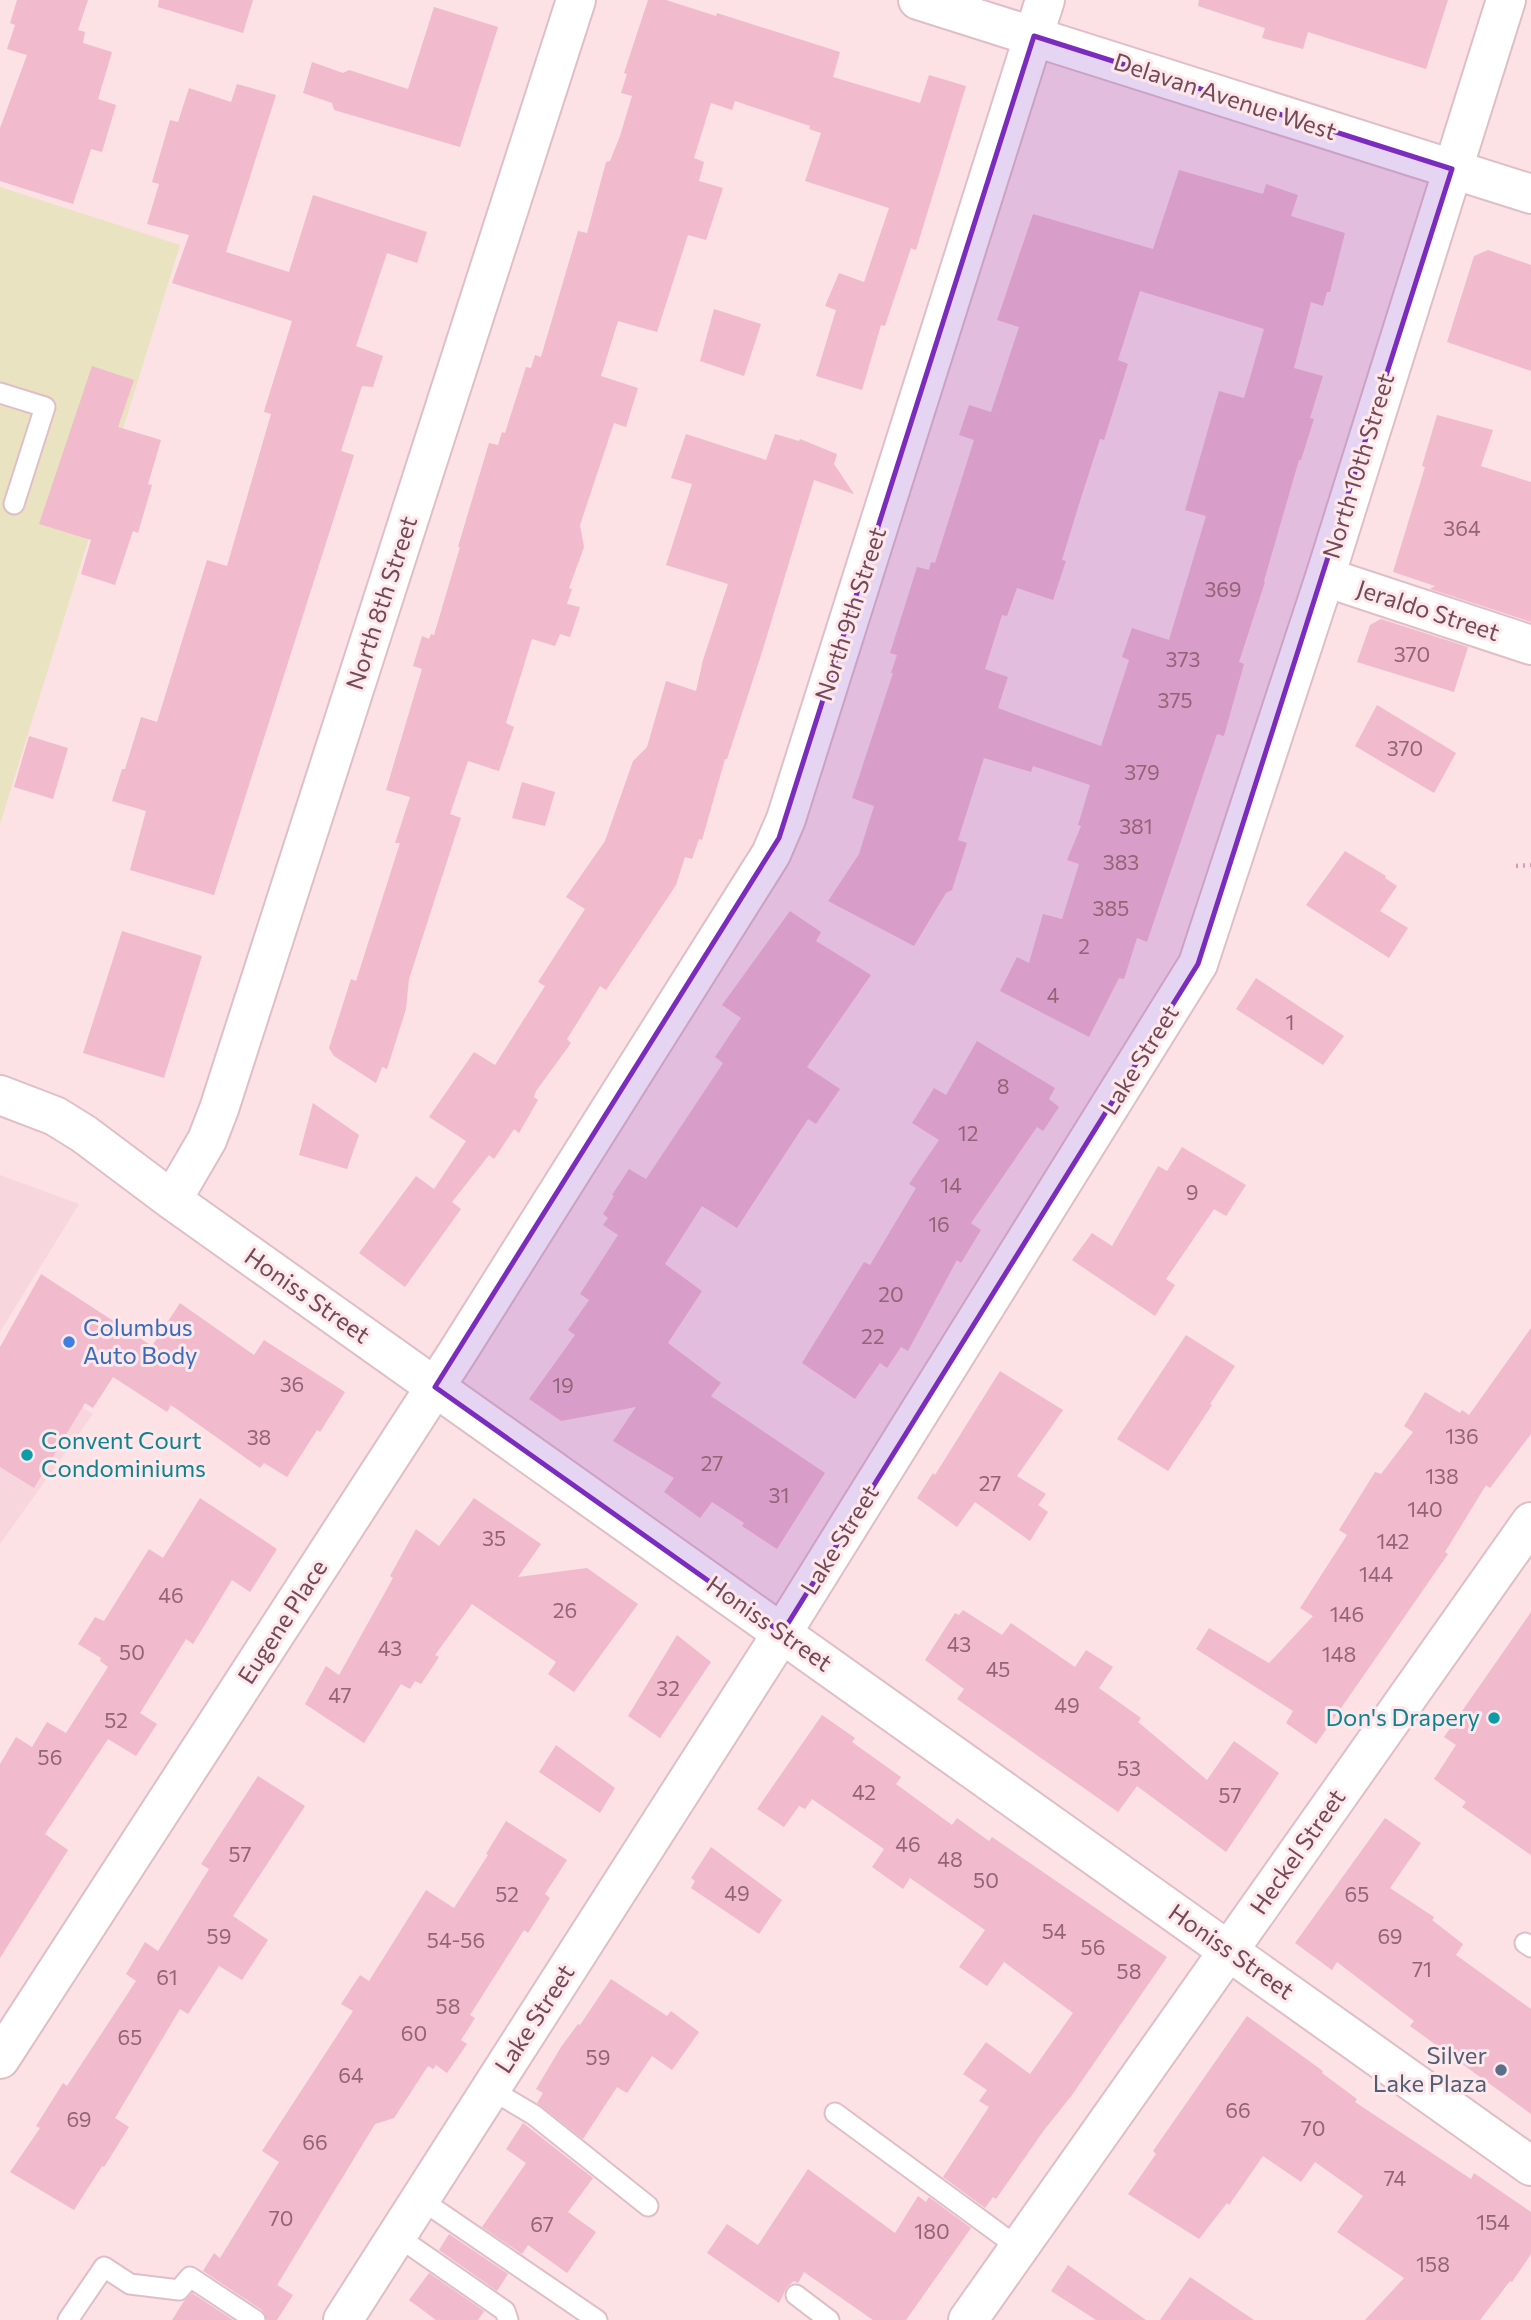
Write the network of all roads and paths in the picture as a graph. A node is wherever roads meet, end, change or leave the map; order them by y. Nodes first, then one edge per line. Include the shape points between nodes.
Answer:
1 (576, 0) edge
2 (918, 0) edge
3 (1045, 0) edge
4 (1506, 0) edge
5 (1034, 36) junction
6 (1452, 169) junction
7 (1531, 194) edge
8 (0, 393) edge
9 (14, 504) dead end
10 (1325, 577) junction
11 (1531, 645) edge
12 (1531, 865) edge
13 (1516, 866) dead end
14 (1210, 931) joint
15 (0, 1096) edge
16 (564, 1185) joint
17 (172, 1200) junction
18 (435, 1387) junction
19 (1531, 1522) edge
20 (782, 1633) junction
21 (1228, 1951) junction
22 (0, 2059) edge
23 (490, 2089) junction
24 (835, 2113) dead end
25 (1531, 2166) edge
26 (420, 2199) junction
27 (648, 2206) dead end
28 (397, 2236) junction
29 (1019, 2248) junction
30 (796, 2295) dead end
31 (68, 2320) edge
32 (255, 2320) edge
33 (343, 2320) edge
34 (508, 2320) edge
35 (597, 2320) edge
36 (829, 2320) edge
37 (968, 2320) edge

1 - 17 street, North 8th Street via 219,1109 207,1140
2 - 5 street, Delavan Avenue West
3 - 5 street, North 9th Street
4 - 6 street, North 10th Street
5 - 6 street, Delavan Avenue West
5 - 16 street, North 9th Street via 779,838
6 - 7 street, Delavan Avenue West
6 - 10 street, North 10th Street
8 - 9 lane via 45,407
10 - 11 street, Jeraldo Street
10 - 14 street, North 10th Street
12 - 13 path
14 - 20 street, Lake Street via 1188,984
15 - 17 street, Honiss Street via 55,1116 84,1133
16 - 18 street, Eugene Place
17 - 18 street, Honiss Street
18 - 20 street, Honiss Street
18 - 22 street, Eugene Place
19 - 21 street, Heckel Street
20 - 21 street, Honiss Street
20 - 23 street, Lake Street
21 - 25 street, Honiss Street
21 - 29 street, Heckel Street
23 - 26 street, Lake Street
23 - 27 lane via 534,2115
24 - 29 lane
26 - 28 street, Lake Street
26 - 35 lane
28 - 33 street, Lake Street
28 - 34 lane via 505,2311
29 - 37 street, Heckel Street
30 - 36 lane
31 - 32 lane via 104,2267 130,2284 179,2290 190,2277

